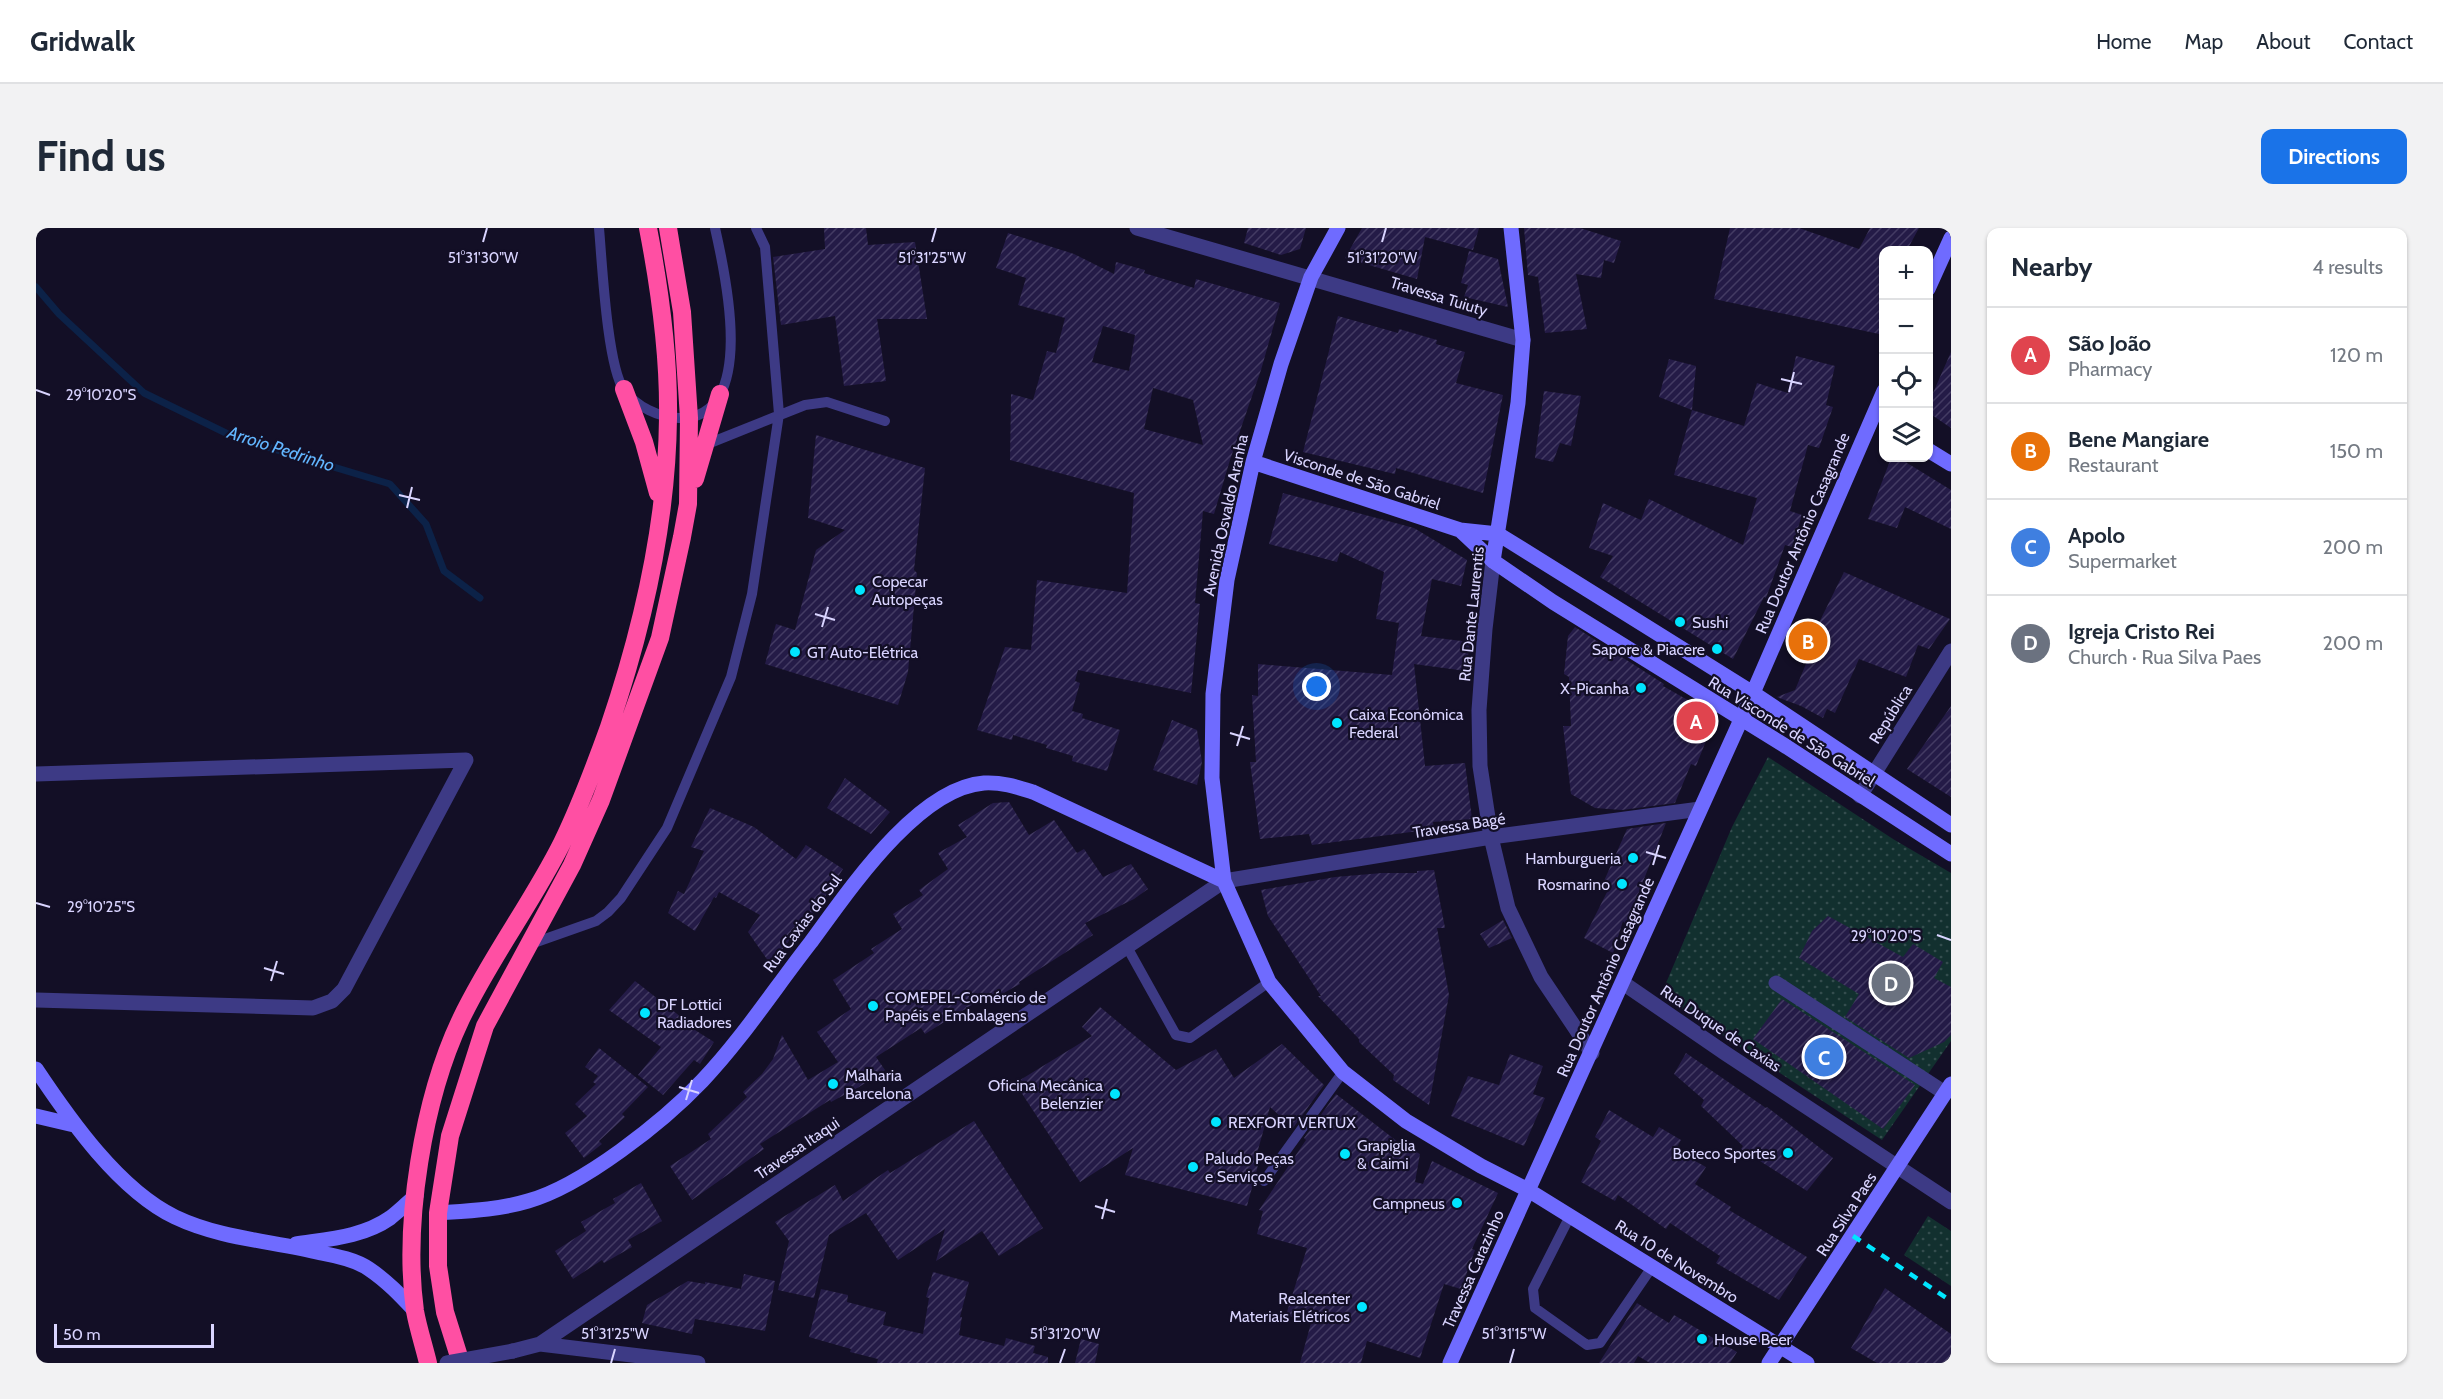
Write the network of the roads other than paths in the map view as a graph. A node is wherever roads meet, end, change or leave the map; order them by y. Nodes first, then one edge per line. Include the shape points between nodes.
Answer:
1 (599, 228) edge
2 (648, 228) edge
3 (668, 228) edge
4 (715, 228) edge
5 (756, 228) edge
6 (1137, 228) edge
7 (1338, 228) edge
8 (1511, 228) edge
9 (1951, 238) edge
10 (1311, 277) junction
11 (1933, 280) edge
12 (1523, 340) junction
13 (624, 389) junction
14 (720, 394) junction
15 (779, 414) junction
16 (668, 417) junction
17 (689, 418) junction
18 (1878, 419) edge
19 (885, 421) dead end
20 (705, 445) junction
21 (1933, 453) edge
22 (1253, 462) junction
23 (1951, 464) edge
24 (688, 504) junction
25 (662, 506) junction
26 (1460, 530) junction
27 (1498, 534) junction
28 (1493, 561) junction
29 (1951, 651) edge
30 (1753, 693) junction
31 (1740, 719) junction
32 (36, 774) edge
33 (1874, 774) junction
34 (1860, 796) junction
35 (1700, 808) junction
36 (1951, 825) edge
37 (1491, 837) junction
38 (1950, 852) edge
39 (1224, 881) junction
40 (528, 945) junction
41 (1126, 946) junction
42 (1269, 982) junction
43 (1623, 982) junction
44 (1776, 982) dead end
45 (36, 1000) edge
46 (1592, 1053) junction
47 (36, 1069) edge
48 (1343, 1072) junction
49 (1948, 1089) edge
50 (36, 1116) edge
51 (74, 1125) junction
52 (1898, 1168) junction
53 (1263, 1181) dead end
54 (1528, 1190) junction
55 (416, 1196) junction
56 (1951, 1202) edge
57 (438, 1213) junction
58 (1569, 1216) junction
59 (287, 1245) junction
60 (1652, 1267) junction
61 (416, 1312) junction
62 (540, 1344) junction
63 (1780, 1346) junction
64 (428, 1363) edge
65 (447, 1363) edge
66 (460, 1363) edge
67 (698, 1363) edge
68 (1450, 1363) edge
69 (1769, 1363) edge
70 (1807, 1363) edge

1 - 13 lane via 614,368
2 - 16 highway via 663,324
3 - 17 highway via 682,312
4 - 14 lane via 727,280 732,337 728,371
5 - 15 lane via 765,248
6 - 10 street, Travessa Tuiuty
7 - 10 main road, Avenida Osvaldo Aranha
8 - 12 main road, Rua Dante Laurentis
9 - 11 main road
10 - 12 street, Travessa Tuiuty
10 - 22 main road, Avenida Osvaldo Aranha
12 - 27 main road, Rua Dante Laurentis via 1518,403
13 - 16 lane via 651,412
13 - 25 highway
14 - 17 lane via 706,411
14 - 20 highway
15 - 19 lane via 826,402
15 - 20 lane
15 - 40 lane via 752,594 732,677 667,828 609,912 596,921
16 - 17 lane
16 - 25 highway
17 - 24 highway
18 - 30 main road, Rua Doutor Antônio Casagrande
20 - 24 highway
21 - 23 main road
22 - 26 main road, Visconde de São Gabriel
22 - 39 main road, Avenida Osvaldo Aranha via 1227,580 1213,694 1212,778
24 - 40 highway via 660,638 630,726 572,865
25 - 55 highway via 639,631 597,760 562,843 461,1019 428,1118
26 - 27 main road, Visconde de São Gabriel
26 - 28 main road, Visconde de São Gabriel
27 - 28 main road, Rua Dante Laurentis
27 - 30 main road, Rua Visconde de São Gabriel
28 - 31 main road, Rua Visconde de São Gabriel
28 - 37 street, Rua Dante Laurentis via 1479,710 1480,766
29 - 33 street, República
30 - 31 main road, Rua Doutor Antônio Casagrande
30 - 33 main road, Rua Visconde de São Gabriel
31 - 34 main road, Rua Visconde de São Gabriel
31 - 35 main road, Rua Doutor Antônio Casagrande
32 - 45 street via 466,760 344,989 332,1001 314,1008
33 - 34 street, República
33 - 36 main road, Rua Visconde de São Gabriel
34 - 38 main road, Rua Visconde de São Gabriel
35 - 37 street, Travessa Bagé
35 - 43 main road, Rua Doutor Antônio Casagrande
37 - 39 street, Travessa Bagé
37 - 46 street, Rua Dante Laurentis via 1508,908 1517,928 1541,977
39 - 41 street, Travessa Itaqui
39 - 42 main road, Avenida Osvaldo Aranha
39 - 57 main road, Rua Caxias do Sul via 1033,792 983,783 957,791 917,817 871,863 754,1018 677,1105 595,1168 554,1191 501,1207
40 - 57 highway via 485,1026 460,1100
41 - 42 lane via 1176,1035 1183,1037 1190,1038
41 - 62 street, Travessa Itaqui
42 - 48 main road, Avenida Osvaldo Aranha
43 - 46 main road, Rua Doutor Antônio Casagrande
43 - 52 street, Rua Duque de Caxias
44 - 49 street
46 - 54 main road, Rua Doutor Antônio Casagrande
47 - 51 main road
48 - 53 lane
48 - 54 main road, Avenida Osvaldo Aranha via 1406,1121
49 - 52 main road, Rua Silva Paes
50 - 51 main road
51 - 59 main road via 133,1188 174,1217 218,1233
52 - 56 street, Rua Duque de Caxias
52 - 63 main road, Rua Silva Paes
54 - 58 main road, Rua 10 de Novembro
54 - 68 main road, Travessa Carazinho
55 - 59 main road via 389,1219 372,1227 347,1236
55 - 61 highway via 412,1248
57 - 66 highway via 438,1266 445,1312
58 - 60 main road, Rua 10 de Novembro
58 - 60 lane via 1533,1289 1535,1308 1587,1345 1600,1343
59 - 61 main road via 367,1267
60 - 63 main road, Rua 10 de Novembro
61 - 64 highway
62 - 65 street, bridge
62 - 67 street
63 - 69 main road, Rua Silva Paes
63 - 70 main road, Rua 10 de Novembro

